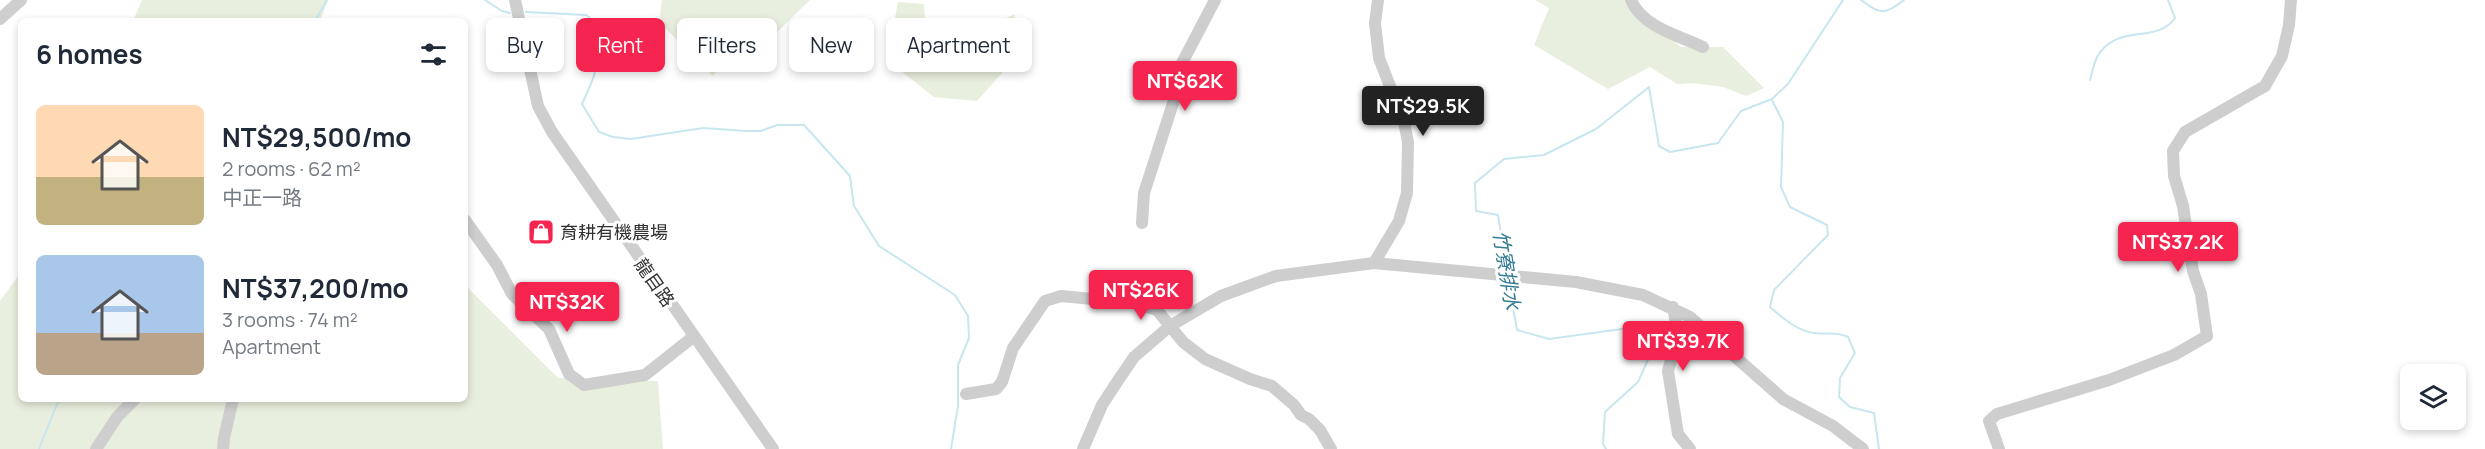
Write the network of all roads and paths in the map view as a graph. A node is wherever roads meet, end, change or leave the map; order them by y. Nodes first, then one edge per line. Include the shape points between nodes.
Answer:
1 (21, 0) edge
2 (515, 0) edge
3 (1215, 0) edge
4 (1378, 0) edge
5 (1631, 0) edge
6 (2291, 0) edge
7 (0, 19) edge
8 (1703, 47) dead end
9 (1142, 223) dead end
10 (468, 224) edge
11 (1374, 263) junction
12 (1673, 307) junction
13 (1170, 326) junction
14 (693, 337) junction
15 (966, 394) dead end
16 (132, 402) edge
17 (232, 402) edge
18 (96, 449) edge
19 (223, 449) edge
20 (773, 449) edge
21 (1083, 449) edge
22 (1330, 449) edge
23 (1690, 449) edge
24 (1863, 449) edge
25 (1999, 449) edge

1 - 7 street
2 - 14 street, 龍目路 via 538,106
3 - 9 street via 1181,65 1175,97 1144,193
4 - 11 street via 1375,23 1379,58 1408,142 1407,194 1399,221
5 - 8 street via 1663,30
6 - 25 street via 2282,56 2265,86 2185,132 2173,151 2174,176 2207,336 2174,355 2109,380 1997,414 1989,422
10 - 14 street via 512,294 549,329 570,374 579,382 592,384 645,375
11 - 12 street via 1576,282 1643,295
11 - 13 street via 1276,276 1221,296
12 - 23 street via 1678,335 1669,381 1678,434
12 - 24 street via 1690,317 1784,399 1833,426
13 - 15 street via 1157,310 1135,303 1055,296 1046,301 1013,348 996,390
13 - 21 street via 1134,357 1102,405
13 - 22 street via 1205,359 1272,386 1300,415 1310,419
14 - 20 street, 龍目路
16 - 18 street
17 - 19 street

